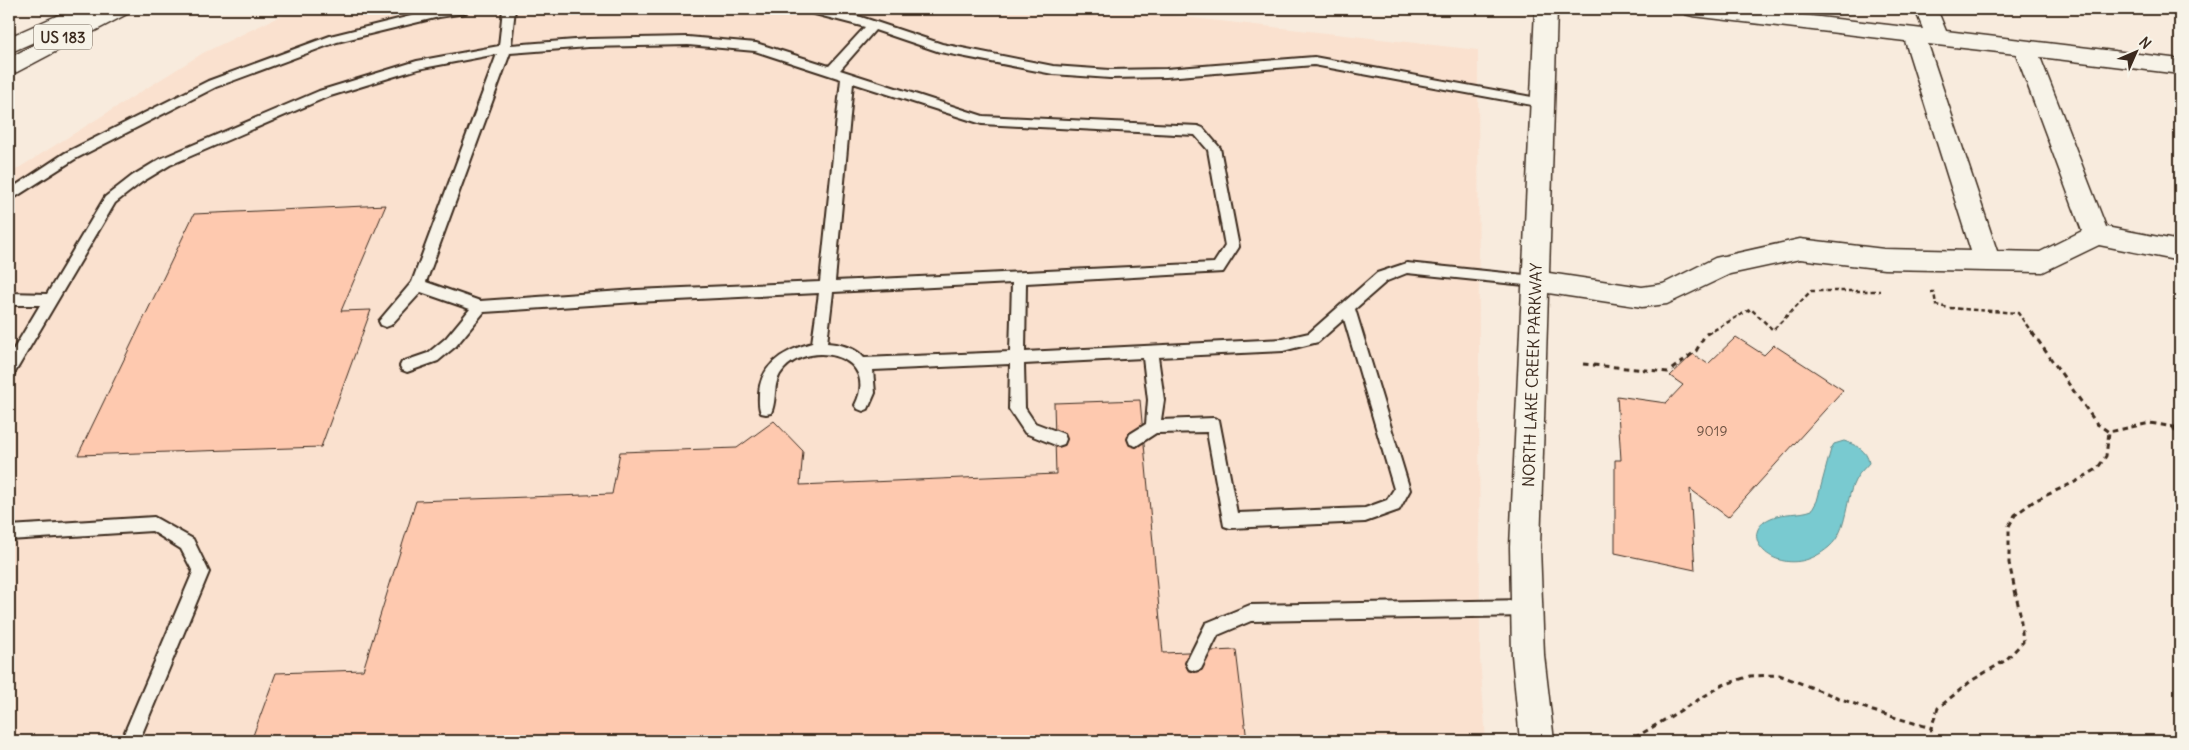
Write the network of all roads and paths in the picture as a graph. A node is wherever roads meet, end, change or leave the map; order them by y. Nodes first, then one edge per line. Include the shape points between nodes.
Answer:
1 (90, 9) edge
2 (119, 9) edge
3 (465, 9) edge
4 (509, 9) edge
5 (811, 9) edge
6 (1546, 9) edge
7 (1693, 9) edge
8 (1926, 9) edge
9 (874, 26) junction
10 (1926, 36) junction
11 (9, 46) edge
12 (2025, 48) junction
13 (505, 50) junction
14 (2180, 66) edge
15 (9, 67) edge
16 (832, 71) junction
17 (847, 76) junction
18 (1543, 102) junction
19 (9, 196) edge
20 (2096, 235) junction
21 (2180, 251) edge
22 (1987, 261) junction
23 (1019, 278) junction
24 (1536, 281) junction
25 (418, 285) junction
26 (827, 287) junction
27 (1886, 291) dead end
28 (1924, 292) dead end
29 (9, 299) edge
30 (51, 300) junction
31 (480, 307) junction
32 (1348, 308) junction
33 (386, 321) dead end
34 (819, 347) junction
35 (1150, 351) junction
36 (1016, 358) junction
37 (862, 364) junction
38 (1583, 364) dead end
39 (407, 366) dead end
40 (9, 370) edge
41 (863, 405) dead end
42 (766, 408) dead end
43 (1153, 427) junction
44 (2173, 427) junction
45 (2180, 428) edge
46 (2109, 432) junction
47 (1058, 438) dead end
48 (1136, 438) dead end
49 (2180, 438) edge
50 (9, 533) edge
51 (1527, 608) junction
52 (1195, 663) dead end
53 (1931, 728) junction
54 (130, 741) edge
55 (1537, 741) edge
56 (1625, 741) edge
57 (1934, 741) edge

1 - 11 main road
2 - 15 main road, US 183
3 - 19 lane via 334,39 212,84 70,156
4 - 13 lane
5 - 9 lane
6 - 18 main road, NORTH LAKE CREEK PARKWAY
7 - 10 main road
8 - 10 main road
9 - 16 lane
9 - 18 lane via 940,48 1053,70 1166,73 1314,61
10 - 12 main road
10 - 22 main road
12 - 14 main road
12 - 20 main road
13 - 16 lane via 688,40 756,47
13 - 25 lane
13 - 30 lane via 417,65 323,94 165,162 110,200
16 - 17 lane
17 - 23 lane via 982,120 1198,131 1214,148 1232,247 1218,268
17 - 26 lane
18 - 24 main road, NORTH LAKE CREEK PARKWAY
20 - 21 main road
20 - 22 main road via 2043,262
22 - 24 main road via 1884,259 1800,249 1724,265 1667,294 1642,297
23 - 26 lane
23 - 36 lane
24 - 32 lane via 1407,268 1382,277
24 - 51 main road, NORTH LAKE CREEK PARKWAY via 1525,546
25 - 31 lane
25 - 33 lane
26 - 31 lane
26 - 34 lane
27 - 38 path via 1811,291 1773,330 1751,309 1705,335 1696,351 1668,372
28 - 46 path via 1934,292 1936,305 1949,308 2018,313 2097,424
29 - 30 lane
30 - 40 lane
31 - 39 lane via 451,342 433,357
32 - 35 lane via 1313,338 1283,345
32 - 43 lane via 1402,490 1393,505 1366,515 1230,522 1214,425
34 - 37 lane via 836,348 851,354
34 - 42 lane via 802,350 775,368 767,380
35 - 36 lane
35 - 43 lane via 1156,400
36 - 37 lane
36 - 47 lane via 1017,408 1030,428
37 - 41 lane via 868,377
43 - 48 lane
44 - 45 path
44 - 46 path via 2150,423
44 - 49 path
46 - 53 path via 2106,456 2097,469 2034,501 2015,515 2009,526 2009,563 2023,642 2006,660 1971,681 1938,708
50 - 54 lane via 154,524 187,544 201,572
51 - 52 lane via 1250,613 1212,629
51 - 55 main road, NORTH LAKE CREEK PARKWAY via 1528,655
53 - 56 path via 1873,711 1779,675 1750,676 1723,685
53 - 57 path

